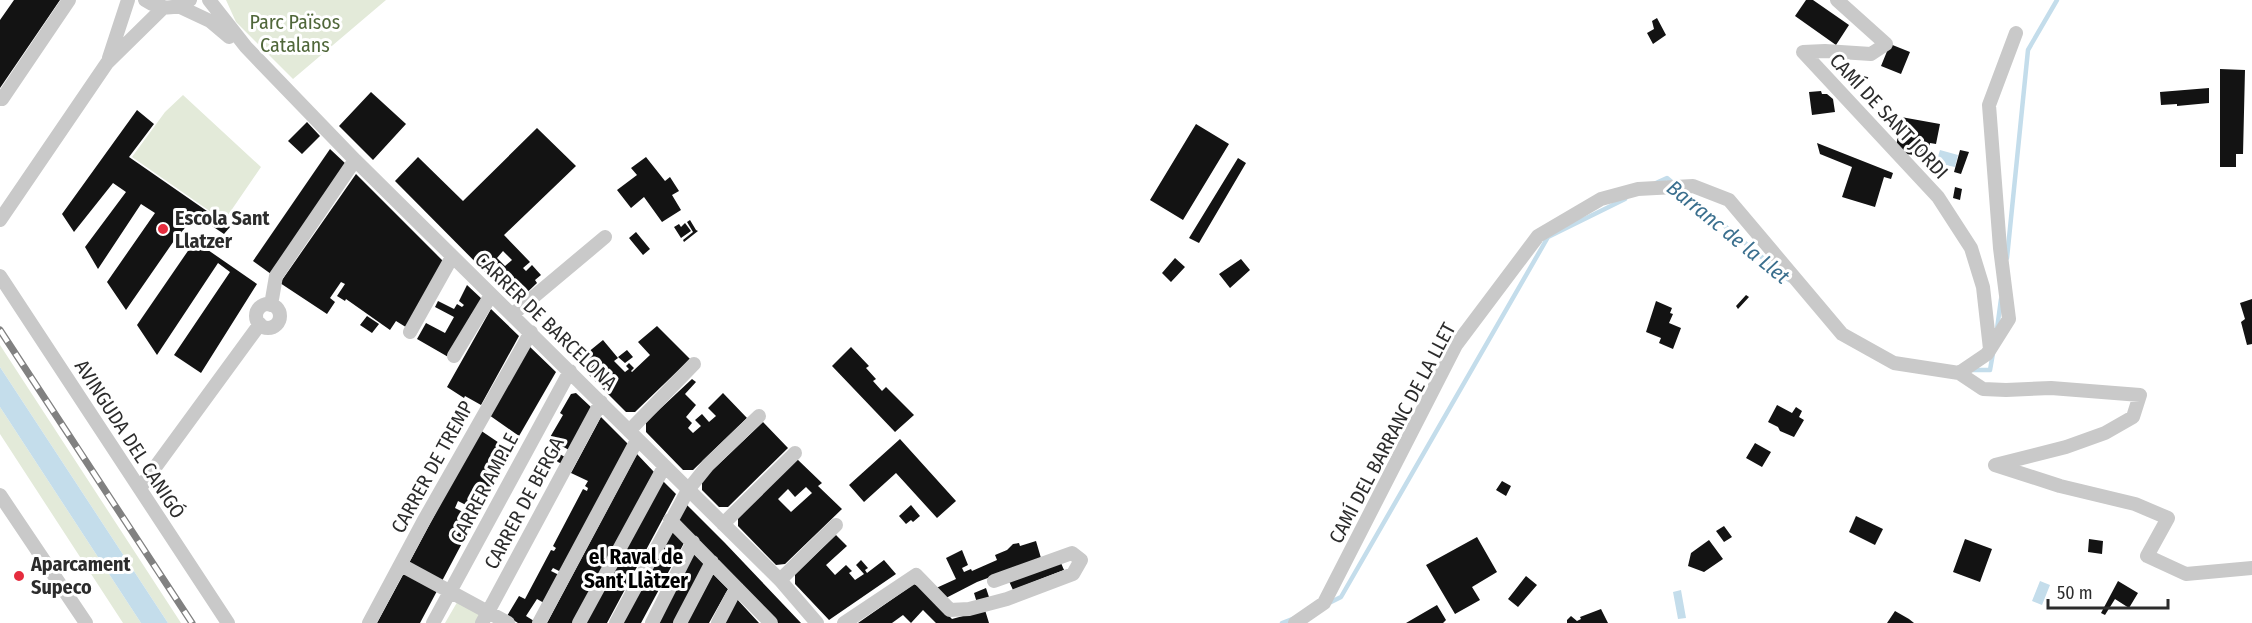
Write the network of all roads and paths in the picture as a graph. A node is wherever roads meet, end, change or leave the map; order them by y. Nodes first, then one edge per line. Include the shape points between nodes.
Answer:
1 (69, 0) edge
2 (128, 0) edge
3 (145, 0) edge
4 (209, 0) edge
5 (1837, 0) edge
6 (177, 5) edge
7 (2016, 33) dead end
8 (246, 47) junction
9 (107, 63) junction
10 (0, 99) edge
11 (355, 160) junction
12 (0, 220) edge
13 (605, 237) dead end
14 (452, 257) junction
15 (0, 276) edge
16 (491, 295) junction
17 (512, 315) junction
18 (410, 332) dead end
19 (531, 332) junction
20 (1990, 349) junction
21 (454, 356) dead end
22 (694, 364) dead end
23 (570, 370) junction
24 (1959, 373) junction
25 (601, 402) junction
26 (759, 416) dead end
27 (633, 436) junction
28 (795, 453) dead end
29 (664, 467) junction
30 (140, 489) junction
31 (688, 490) junction
32 (0, 495) edge
33 (0, 514) edge
34 (670, 520) junction
35 (17, 521) junction
36 (723, 524) junction
37 (836, 525) dead end
38 (693, 542) junction
39 (712, 562) junction
40 (401, 565) junction
41 (2252, 568) edge
42 (780, 580) junction
43 (994, 581) dead end
44 (738, 589) junction
45 (450, 591) junction
46 (485, 617) edge
47 (86, 623) edge
48 (228, 623) edge
49 (369, 623) edge
50 (433, 623) edge
51 (508, 623) edge
52 (539, 623) edge
53 (579, 623) edge
54 (616, 623) edge
55 (652, 623) edge
56 (680, 623) edge
57 (718, 623) edge
58 (771, 623) edge
59 (817, 623) edge
60 (844, 623) edge
61 (1295, 623) edge

1 - 10 street
2 - 9 street
3 - 6 street, CARRER DE BARCELONA
4 - 8 street, CARRER DE BARCELONA
5 - 20 street, CAMÍ DE SANT JORDI via 1886,44 1871,54 1803,52 1938,197 1971,248 1983,287
6 - 8 street, CARRER DE BARCELONA via 210,21
6 - 9 street
7 - 20 street via 1989,105 2009,319
8 - 11 street, CARRER DE BARCELONA
9 - 12 street
11 - 14 street, CARRER DE BARCELONA
11 - 30 street via 276,276 271,305 279,312 279,320 270,328 260,324
13 - 17 street
14 - 16 street, CARRER DE BARCELONA
14 - 18 street
15 - 30 street, AVINGUDA DEL CANIGÓ
16 - 17 street, CARRER DE BARCELONA
16 - 21 street
17 - 19 street, CARRER DE BARCELONA
19 - 23 street, CARRER DE BARCELONA
19 - 40 street, CARRER DE TREMP
20 - 24 street
22 - 27 street
23 - 25 street, CARRER DE BARCELONA
23 - 45 street, CARRER AMPLE
24 - 41 street via 1983,389 2051,388 2140,395 2133,417 2105,433 1995,465 2135,504 2168,518 2147,556 2186,574
24 - 61 street, CAMÍ DEL BARRANC DE LA LLET via 1894,363 1842,334 1729,200 1693,186 1638,189 1601,199 1538,236 1456,345 1324,603
25 - 27 street, CARRER DE BARCELONA
25 - 46 street, CARRER DE BERGA
26 - 31 street
27 - 29 street, CARRER DE BARCELONA
27 - 52 street
28 - 36 street
29 - 31 street, CARRER DE BARCELONA
29 - 53 street
30 - 48 street, AVINGUDA DEL CANIGÓ
31 - 34 street
31 - 36 street, CARRER DE BARCELONA
32 - 35 street
33 - 35 street
34 - 38 street
34 - 54 street
35 - 47 street
36 - 42 street, CARRER DE BARCELONA
37 - 42 street
38 - 39 street
38 - 55 street
39 - 44 street
39 - 56 street
40 - 45 street
40 - 49 street, CARRER DE TREMP
42 - 59 street, CARRER DE BARCELONA
43 - 60 street via 1072,553 1081,560 1073,574 969,609 950,610 916,575
44 - 57 street
44 - 58 street
45 - 46 street
45 - 50 street, CARRER AMPLE
46 - 51 street

